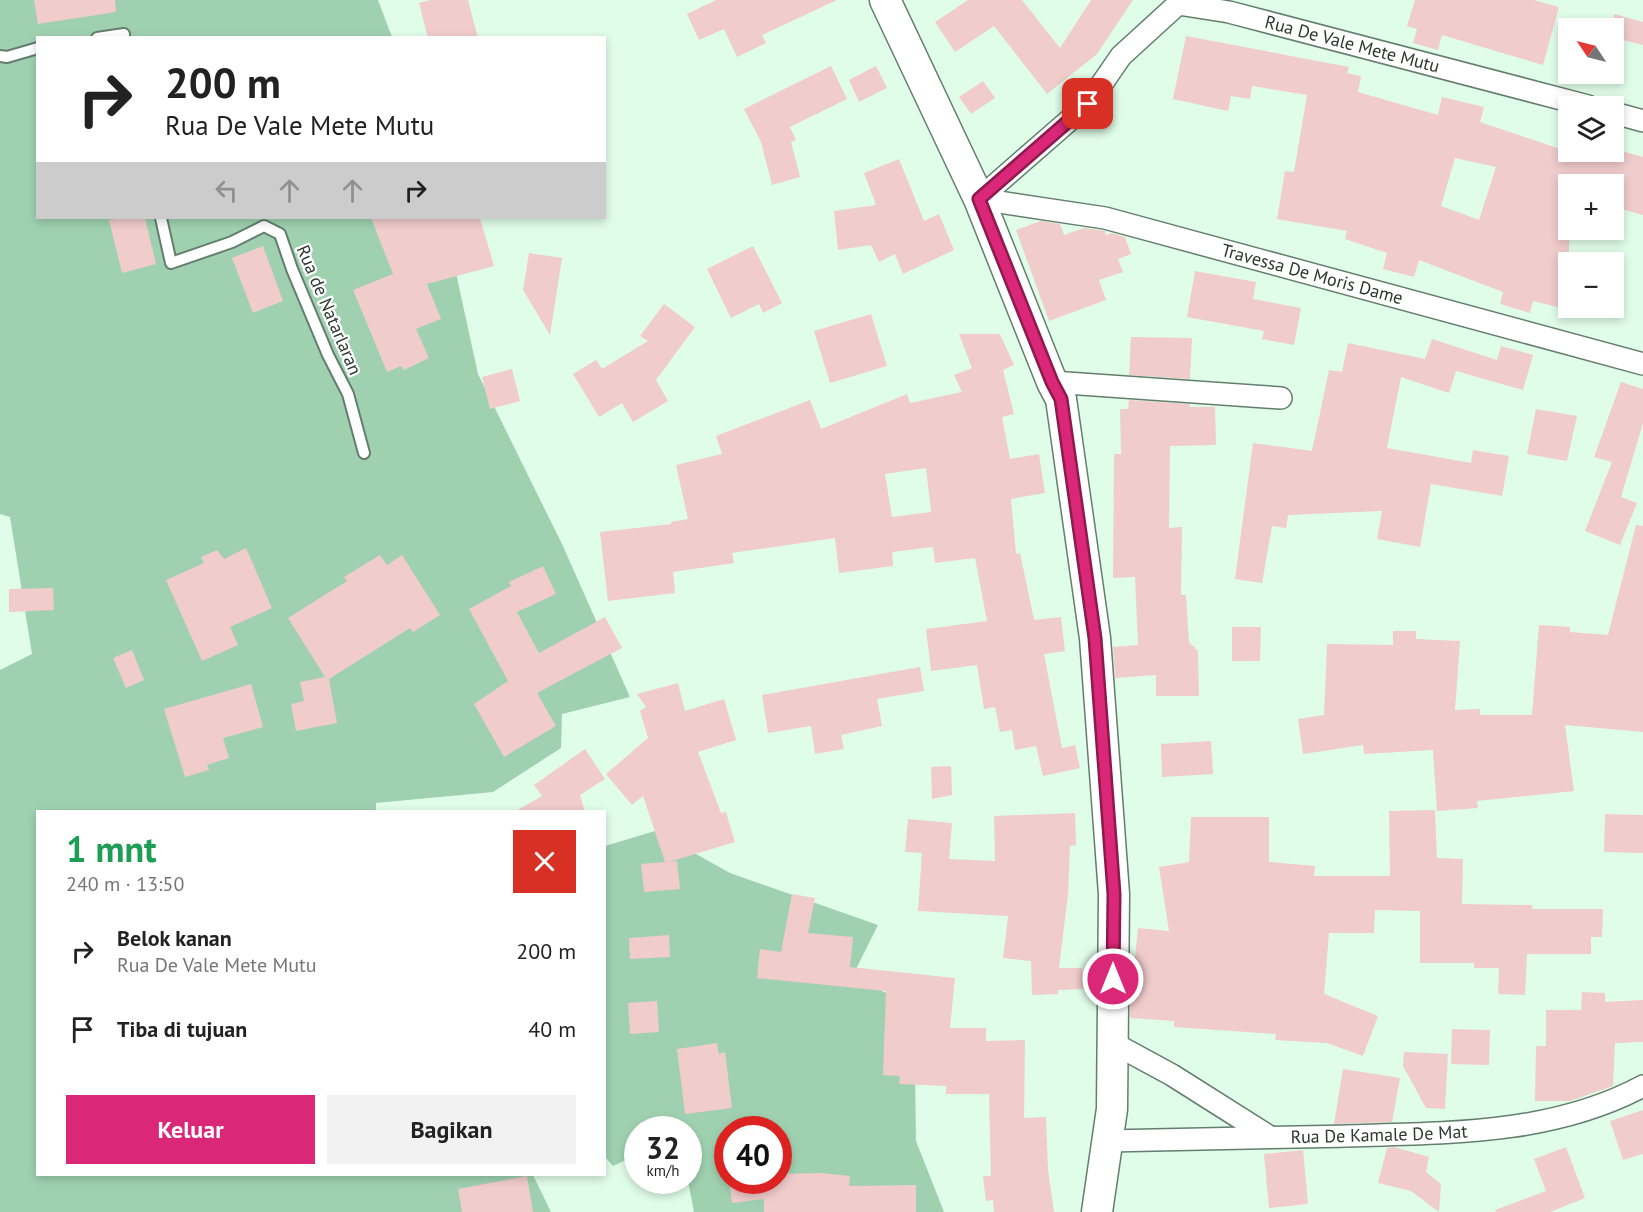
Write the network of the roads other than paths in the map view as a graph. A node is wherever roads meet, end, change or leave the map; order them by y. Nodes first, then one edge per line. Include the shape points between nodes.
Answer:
1 (885, 0) edge
2 (1204, 4) edge
3 (110, 36) edge
4 (124, 36) edge
5 (36, 49) edge
6 (0, 56) edge
7 (1558, 98) edge
8 (1624, 116) edge
9 (1643, 121) edge
10 (979, 199) junction
11 (161, 219) edge
12 (1643, 364) edge
13 (1052, 382) junction
14 (1281, 398) dead end
15 (364, 453) dead end
16 (1113, 1043) junction
17 (1643, 1086) edge
18 (1270, 1137) junction
19 (1107, 1141) junction
20 (1097, 1212) edge

1 - 10 street
2 - 7 street, Rua De Vale Mete Mutu
2 - 10 street, Rua De Vale Mete Mutu via 1178,4 1121,56 1088,104
3 - 4 lane
5 - 6 lane
8 - 9 street
10 - 12 street, Travessa De Moris Dame via 1104,218
10 - 13 street
11 - 15 lane, Rua de Natarlaran via 171,263 264,226 280,234 291,269 348,394
13 - 14 street
13 - 16 street via 1061,399 1095,638 1114,894
16 - 18 street
16 - 19 street via 1112,1109
17 - 18 street, Rua De Kamale De Mat via 1611,1103 1553,1121 1466,1131
18 - 19 street, Rua De Kamale De Mat
19 - 20 street

